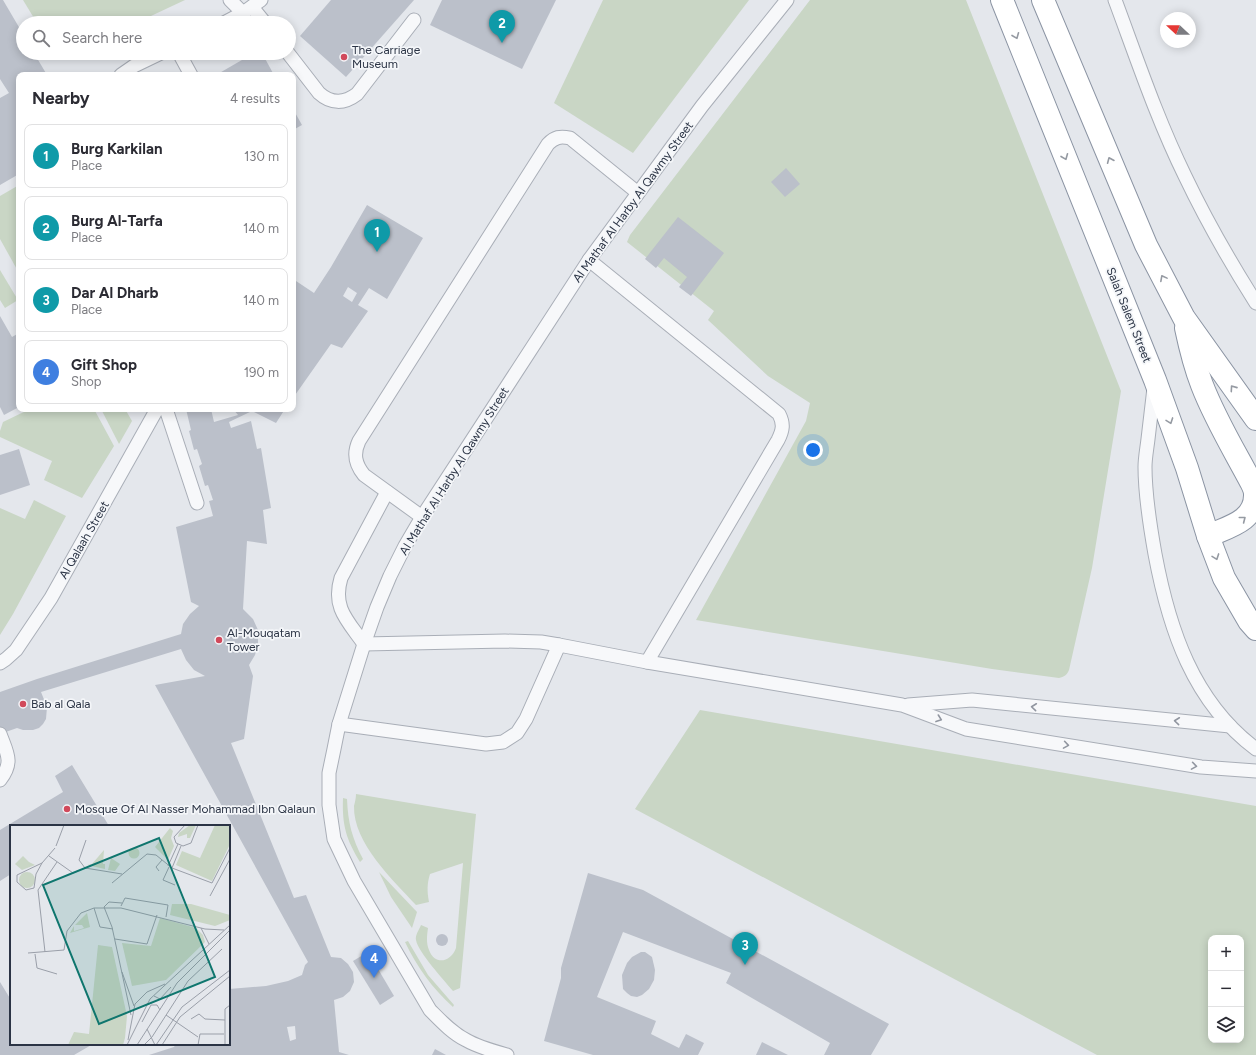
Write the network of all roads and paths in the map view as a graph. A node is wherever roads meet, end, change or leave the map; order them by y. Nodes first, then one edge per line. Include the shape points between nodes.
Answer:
1 (230, 0) edge
2 (787, 0) edge
3 (1002, 0) edge
4 (1043, 0) edge
5 (1115, 0) edge
6 (252, 7) edge
7 (236, 16) edge
8 (259, 16) edge
9 (414, 20) dead end
10 (146, 60) edge
11 (183, 60) edge
12 (293, 60) edge
13 (125, 72) edge
14 (189, 72) edge
15 (638, 193) junction
16 (589, 260) junction
17 (1256, 303) edge
18 (1184, 318) junction
19 (1155, 380) junction
20 (155, 412) edge
21 (167, 412) edge
22 (1256, 419) edge
23 (387, 492) junction
24 (197, 503) dead end
25 (422, 517) junction
26 (1208, 536) junction
27 (1256, 629) edge
28 (364, 644) junction
29 (559, 645) junction
30 (647, 662) junction
31 (0, 663) edge
32 (902, 705) junction
33 (339, 724) junction
34 (1230, 726) junction
35 (0, 734) edge
36 (1256, 749) edge
37 (1256, 771) edge
38 (0, 780) edge
39 (507, 1055) edge

1 - 6 lane
2 - 15 lane, Al Mathaf Al Harby Al Qawmy Street via 702,106
3 -> 19 highway, Salah Salem Street
18 -> 4 highway via 1146,245
5 - 17 lane via 1184,175 1225,253
6 - 7 lane
6 - 8 lane
9 - 12 lane via 357,94 345,101 324,98
10 - 13 lane
11 - 14 lane
15 - 16 lane, Al Mathaf Al Harby Al Qawmy Street
15 - 23 lane via 570,138 558,137 548,144 359,441 355,455 359,469
16 - 25 lane, Al Mathaf Al Harby Al Qawmy Street
16 - 30 lane via 779,414 783,423 783,432
22 -> 18 highway
26 -> 18 highway via 1248,516 1254,506 1255,493 1202,384
19 -> 26 highway, Salah Salem Street
19 - 34 lane via 1145,466 1152,538 1159,575 1177,640 1186,661 1198,685
20 - 31 lane, Al Qalaah Street via 51,598 16,650
21 - 24 lane
23 - 25 lane
23 - 28 lane via 339,587 338,597 342,611
25 - 28 lane, Al Mathaf Al Harby Al Qawmy Street via 390,576
26 -> 27 highway, Salah Salem Street via 1224,578
28 - 29 lane via 505,641
28 - 33 lane, Al Mathaf Al Harby Al Qawmy Street
29 - 30 lane
29 - 33 lane via 526,719 517,733 503,742 486,744
30 - 32 lane
34 -> 32 lane via 972,700
32 -> 37 lane via 966,728 1201,767
33 - 39 lane, Al Mathaf Al Harby Al Qawmy Street via 330,773 329,805 334,839 354,881 430,1010 446,1027 466,1040
34 - 36 lane
35 - 38 lane via 9,765

